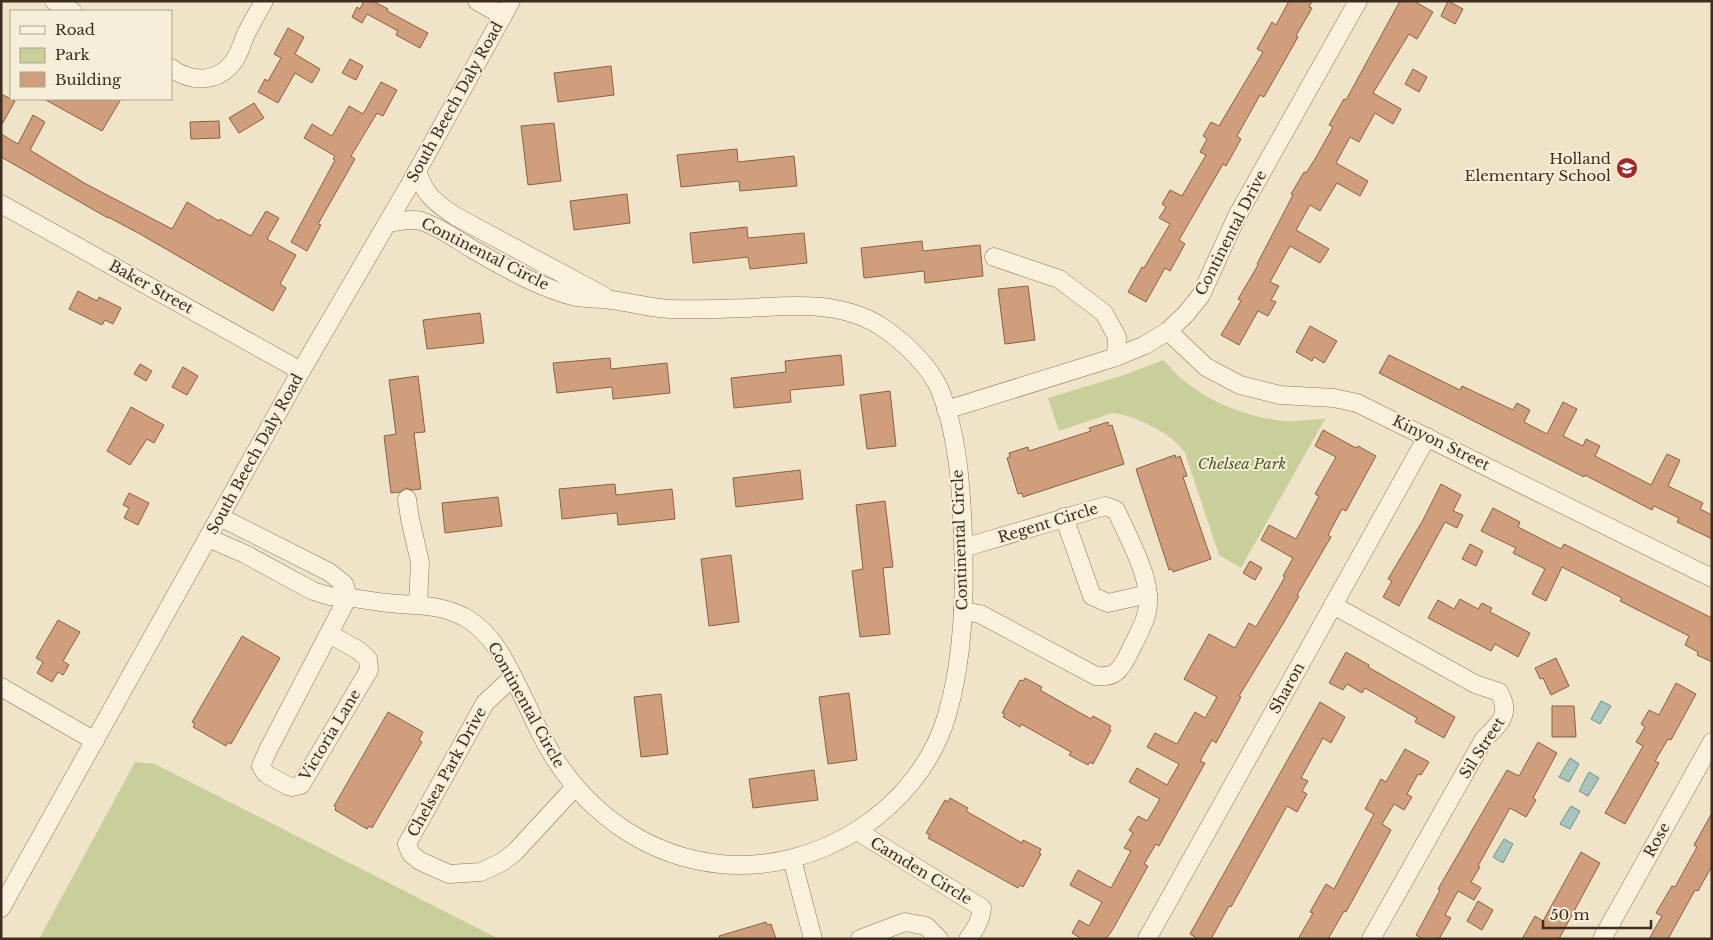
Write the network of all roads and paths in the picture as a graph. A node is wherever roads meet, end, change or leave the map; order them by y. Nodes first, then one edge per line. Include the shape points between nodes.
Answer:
1 (54, 1) edge
2 (264, 1) edge
3 (477, 1) edge
4 (1358, 1) edge
5 (507, 9) edge
6 (70, 10) edge
7 (172, 69) edge
8 (417, 171) junction
9 (1, 204) edge
10 (387, 223) junction
11 (994, 257) dead end
12 (612, 300) junction
13 (1168, 331) junction
14 (1116, 357) junction
15 (301, 371) junction
16 (946, 410) junction
17 (1427, 437) junction
18 (407, 499) dead end
19 (220, 517) junction
20 (1064, 517) junction
21 (208, 538) junction
22 (963, 548) junction
23 (1712, 578) edge
24 (1148, 594) junction
25 (348, 597) junction
26 (418, 604) junction
27 (1334, 605) junction
28 (963, 611) junction
29 (329, 634) junction
30 (513, 677) junction
31 (1, 687) edge
32 (95, 741) junction
33 (1712, 742) edge
34 (575, 787) junction
35 (856, 831) junction
36 (792, 859) junction
37 (1, 908) edge
38 (813, 939) edge
39 (860, 939) edge
40 (939, 939) edge
41 (968, 939) edge
42 (1147, 939) edge
43 (1372, 939) edge
44 (1602, 939) edge

1 - 6 street
2 - 7 street via 238,54 225,71 205,79 194,79
3 - 5 street
4 - 13 street, Continental Drive via 1237,216 1201,295
5 - 8 street, South Beech Daly Road
8 - 10 street, South Beech Daly Road
8 - 12 street, Continental Circle via 432,200 455,216
9 - 15 street, Baker Street
10 - 12 street, Continental Circle via 416,219 549,287 578,298
10 - 15 street, South Beech Daly Road
11 - 14 street via 1059,279 1104,313 1117,337
12 - 16 street, Continental Circle via 669,309 808,305 856,315 884,328 913,353 936,383
13 - 14 street, Continental Drive
13 - 17 street, Kinyon Street via 1206,366 1240,385 1280,395 1334,398 1357,403
14 - 16 street, Continental Drive
15 - 19 street, South Beech Daly Road
16 - 22 street, Continental Circle via 954,435
17 - 23 street, Kinyon Street
17 - 27 street, Sharon
18 - 26 street via 420,562
19 - 21 street, South Beech Daly Road
19 - 25 street via 328,572 344,584
20 - 22 street, Regent Circle
20 - 24 street via 1092,596 1108,603
20 - 24 street, Regent Circle via 1105,506 1116,510 1146,579
21 - 25 street, Continental Circle via 313,590 330,596
21 - 32 street, South Beech Daly Road
22 - 28 street, Continental Circle
24 - 28 street, Regent Circle via 1146,616 1125,661 1119,670 1107,677 1096,676 980,614
25 - 26 street, Continental Circle
25 - 29 street, Victoria Lane
26 - 30 street, Continental Circle via 445,608 474,624 497,648
27 - 42 street, Sharon
27 - 43 street, Sil Street via 1475,684 1498,692 1504,705 1500,723 1484,739
28 - 35 street, Continental Circle via 956,674 940,735 910,783 877,817
29 - 29 street, Victoria Lane via 261,766 266,774 292,788 301,785 369,670 368,659
30 - 34 street, Continental Circle via 554,759
30 - 34 street, Chelsea Park Drive via 485,703 407,844 411,854 449,874 481,872 514,852
31 - 32 street
32 - 37 street, South Beech Daly Road
33 - 44 street, Rose
34 - 36 street, Continental Circle via 611,822 677,855 737,865
35 - 36 street, Continental Circle via 835,843
35 - 41 street, Camden Circle via 982,908
36 - 38 street
39 - 40 street via 905,922 926,926

